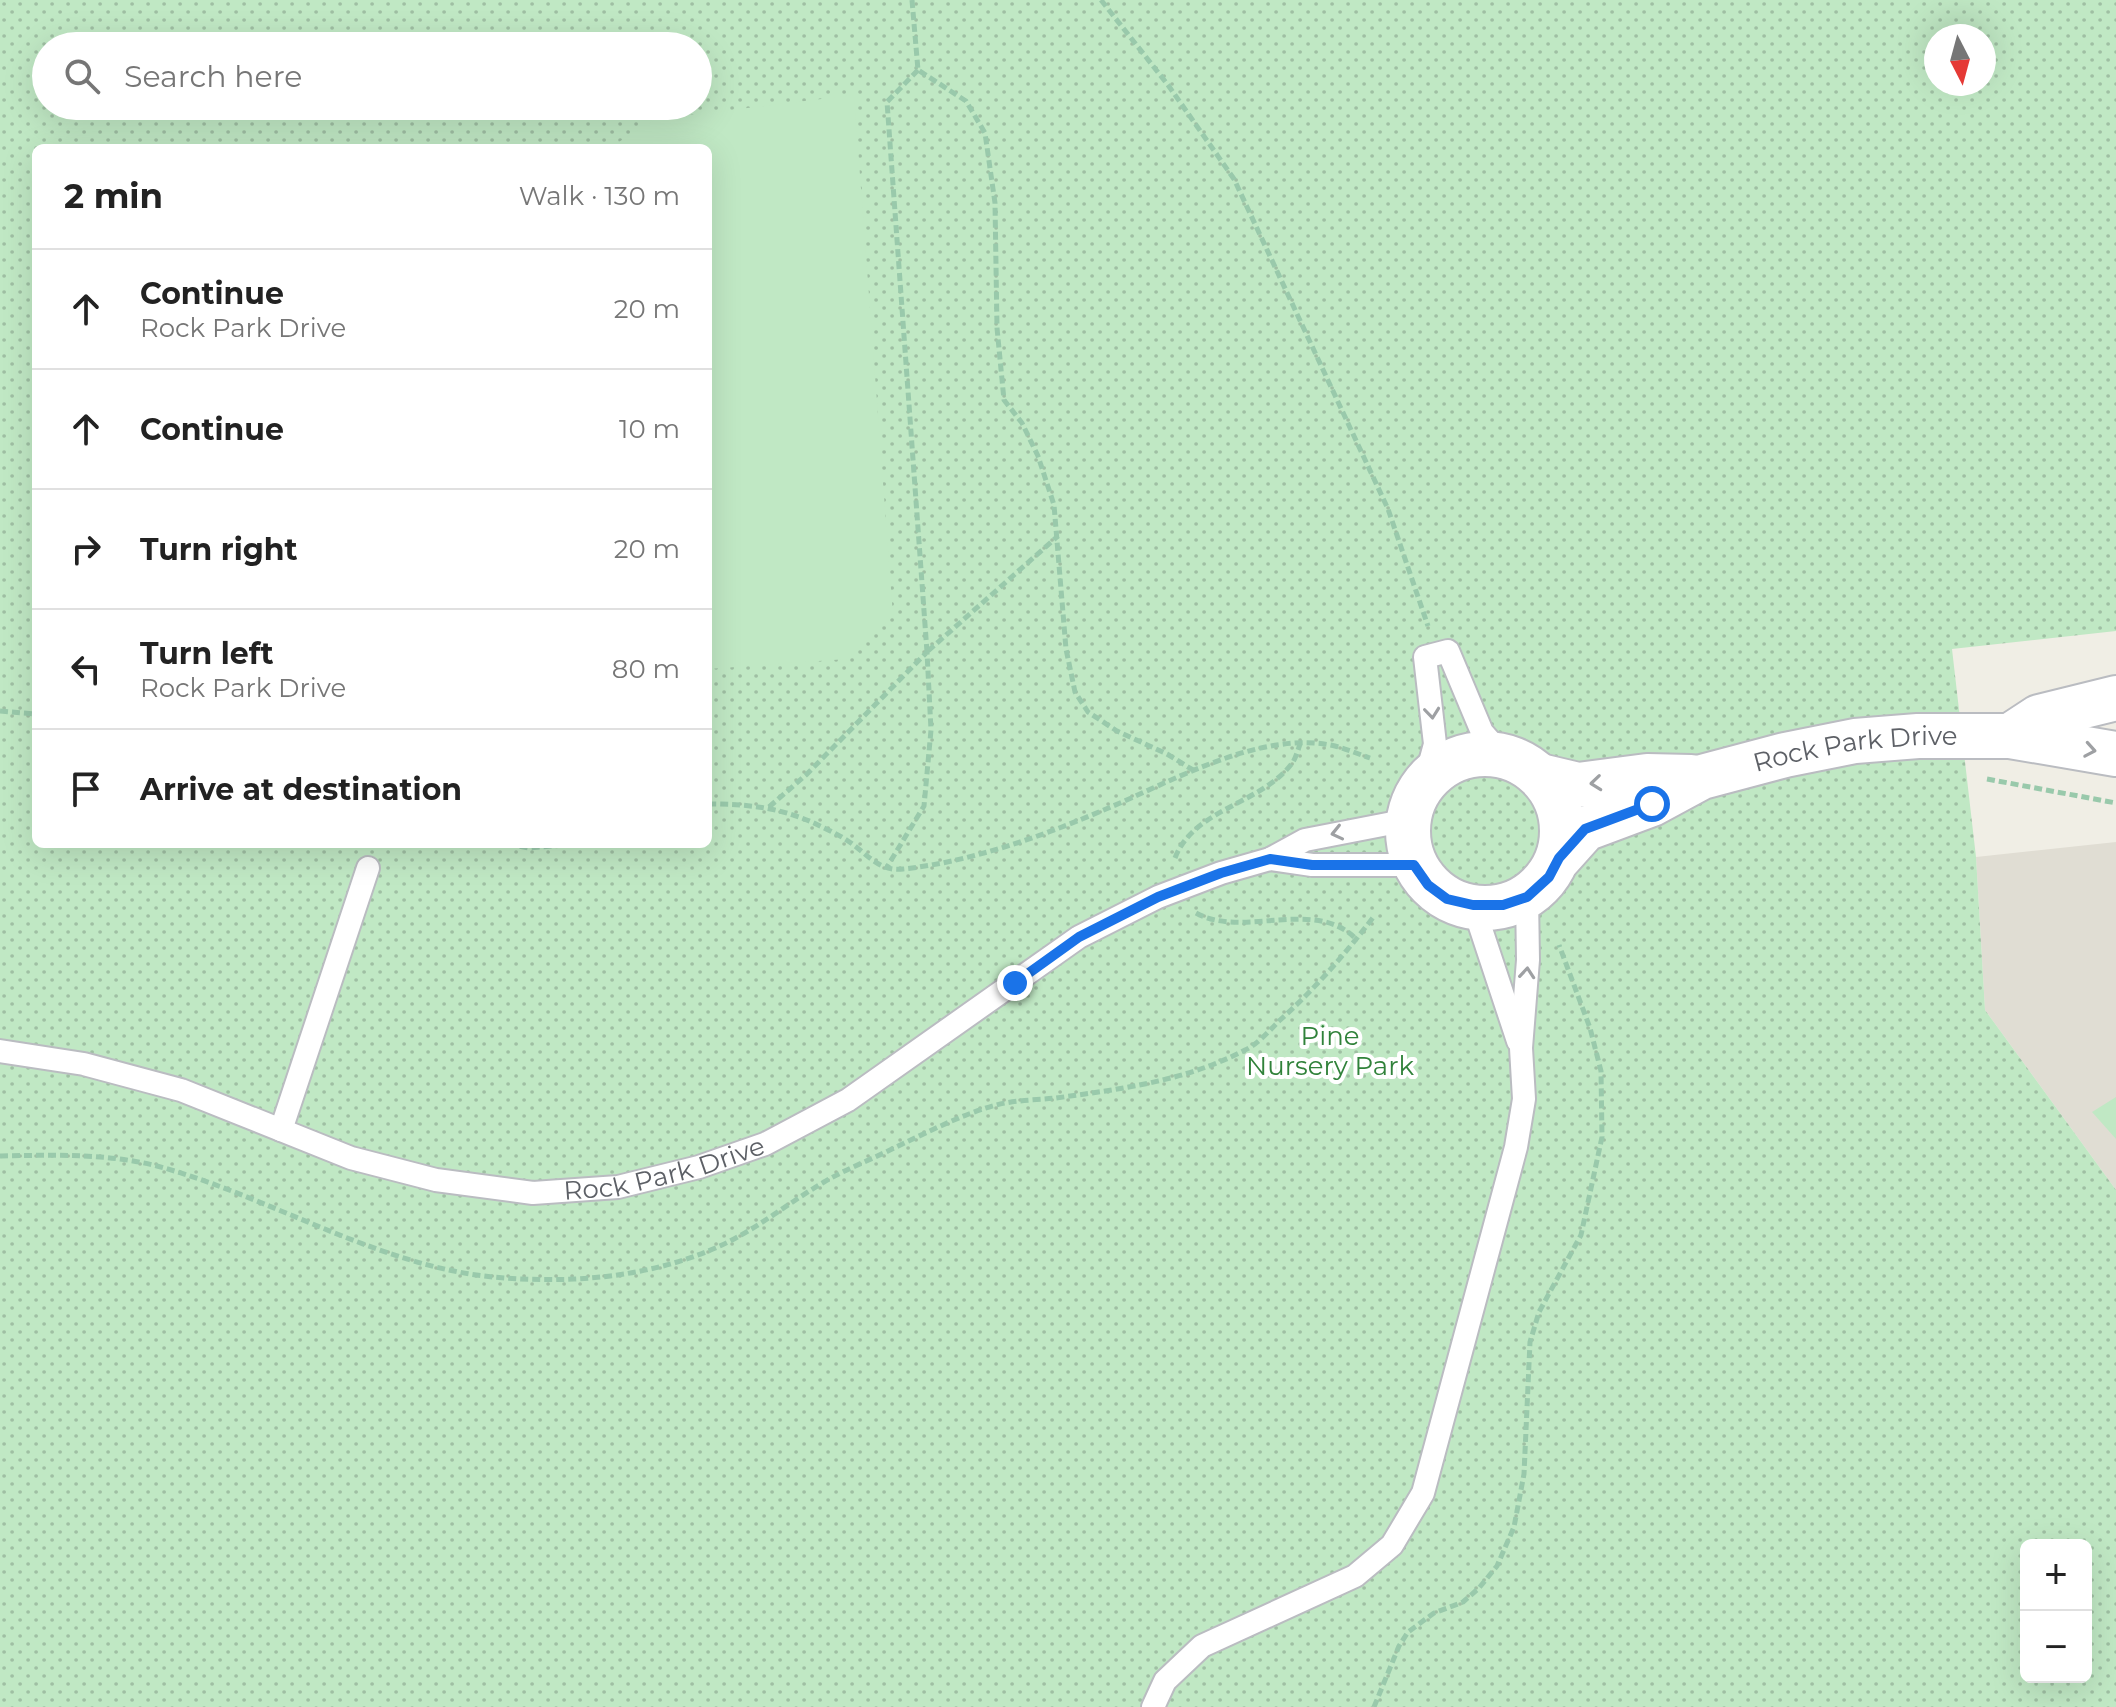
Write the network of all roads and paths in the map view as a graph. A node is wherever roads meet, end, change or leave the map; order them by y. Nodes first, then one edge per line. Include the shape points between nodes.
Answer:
1 (912, 0) edge
2 (1101, 0) edge
3 (918, 70) junction
4 (1058, 536) junction
5 (927, 652) junction
6 (1437, 654) junction
7 (2116, 698) edge
8 (0, 711) edge
9 (32, 714) edge
10 (2010, 736) junction
11 (2116, 754) edge
12 (1370, 758) dead end
13 (1522, 766) junction
14 (1193, 770) junction
15 (1702, 777) junction
16 (1979, 778) dead end
17 (1425, 781) junction
18 (2116, 803) edge
19 (712, 804) edge
20 (769, 808) junction
21 (1408, 820) junction
22 (1559, 858) junction
23 (1270, 859) junction
24 (1414, 865) junction
25 (887, 867) junction
26 (368, 868) dead end
27 (1527, 897) junction
28 (1473, 905) junction
29 (1557, 937) dead end
30 (1521, 1048) junction
31 (0, 1051) edge
32 (281, 1130) junction
33 (1153, 1707) edge
34 (1374, 1707) edge

1 - 3 path
2 - 6 path via 1234,179 1388,509
3 - 4 path via 966,101 985,133 995,203 1004,400 1038,456
3 - 5 path via 887,102
4 - 5 path
4 - 14 path via 1066,649 1075,692 1088,712
5 - 20 path
5 - 25 path via 931,730 924,806
6 - 13 lane via 1448,651 1482,732
6 -> 17 lane via 1425,657 1435,744
7 - 10 street via 2039,717
8 - 9 path
10 -> 11 street, Rock Park Drive
10 - 15 street, Rock Park Drive via 1855,741
12 - 14 path via 1334,746 1301,744 1259,749
15 -> 13 street, Rock Park Drive via 1647,776 1578,785
13 - 17 street via 1482,754 1441,767
13 - 22 street via 1554,793 1564,836
14 - 25 path via 1046,834 948,861 899,870
15 - 22 street, Rock Park Drive via 1652,804 1585,829
16 - 18 path
17 - 21 street
19 - 20 path
20 - 25 path via 815,824
21 -> 23 lane, Rock Park Drive via 1305,840
21 - 24 street
22 - 27 street via 1549,877
23 - 24 lane, Rock Park Drive via 1312,865
23 - 32 lane, Rock Park Drive via 1158,897 1079,937 848,1100 765,1144 699,1167 618,1187 533,1193 436,1180 351,1158
24 - 28 street via 1447,899
26 - 32 lane
27 - 28 street via 1503,905
30 -> 27 lane
28 - 30 lane
29 - 34 path via 1601,1071 1602,1137 1581,1235 1539,1312 1530,1342 1524,1474 1514,1527 1497,1566 1479,1588 1408,1632
30 - 33 lane via 1524,1099 1516,1147 1423,1493 1392,1545 1355,1576 1202,1646 1165,1681
31 - 32 lane, Rock Park Drive via 84,1064 181,1090

